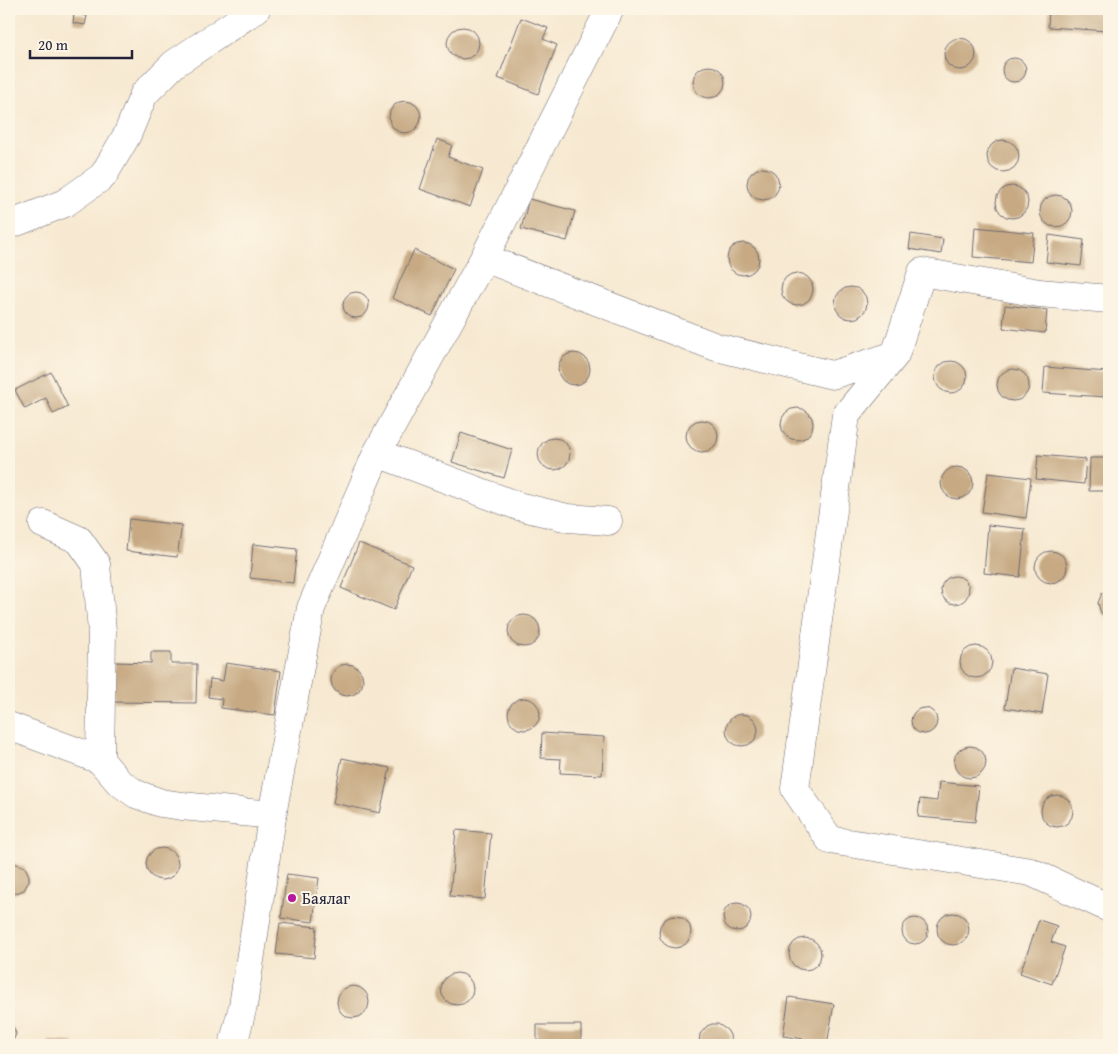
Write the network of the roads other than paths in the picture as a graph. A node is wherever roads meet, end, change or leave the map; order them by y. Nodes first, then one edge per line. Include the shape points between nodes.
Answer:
1 (256, 9) edge
2 (610, 9) edge
3 (9, 225) edge
4 (484, 258) junction
5 (1109, 299) edge
6 (895, 355) junction
7 (377, 453) junction
8 (608, 521) dead end
9 (43, 524) dead end
10 (9, 726) edge
11 (100, 760) junction
12 (272, 816) junction
13 (1109, 908) edge
14 (233, 1045) edge

1 - 3 street via 174,64 144,94 127,135 103,176 64,203
2 - 4 street
4 - 6 street via 716,347 822,373 832,375
4 - 7 street
5 - 6 street via 1039,293 922,272
6 - 13 street via 846,415 795,789 830,840 1031,872
7 - 8 street via 518,506 568,518
7 - 12 street via 311,608
9 - 11 street via 80,540 96,564 102,631
10 - 11 street
11 - 12 street via 119,782 136,794 161,803
12 - 14 street via 243,1006

